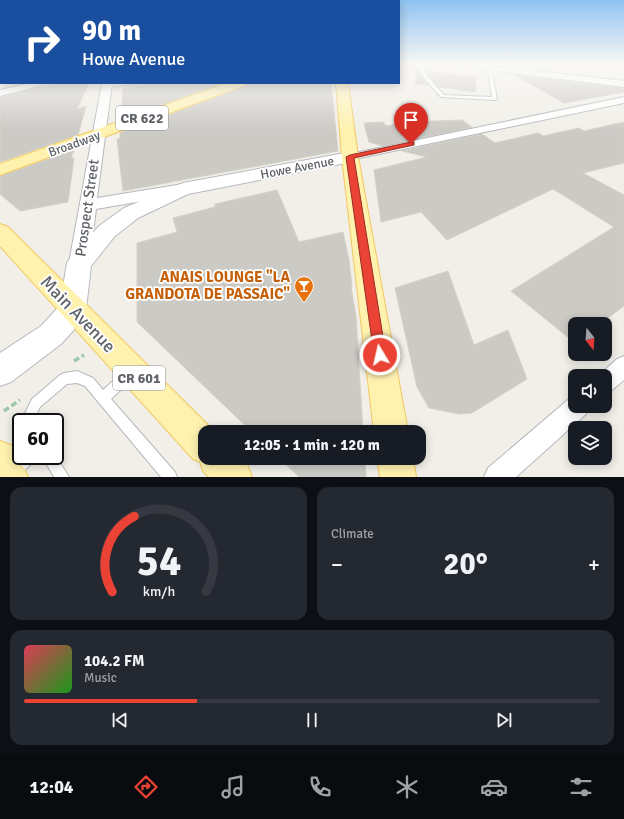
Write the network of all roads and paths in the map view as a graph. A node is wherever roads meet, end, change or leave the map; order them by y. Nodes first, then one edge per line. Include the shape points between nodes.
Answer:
1 (27, 86) edge
2 (107, 86) edge
3 (230, 86) edge
4 (342, 86) edge
5 (434, 86) edge
6 (493, 86) edge
7 (0, 93) edge
8 (624, 100) edge
9 (98, 134) junction
10 (350, 157) junction
11 (0, 170) edge
12 (183, 189) junction
13 (87, 205) junction
14 (0, 232) edge
15 (79, 263) junction
16 (73, 309) junction
17 (624, 366) edge
18 (0, 371) edge
19 (132, 371) junction
20 (612, 377) edge
21 (103, 398) junction
22 (31, 413) edge
23 (570, 413) edge
24 (390, 425) edge
25 (198, 440) edge
26 (54, 465) edge
27 (223, 465) edge
28 (396, 465) edge
29 (62, 477) edge
30 (170, 477) edge
31 (234, 477) edge
32 (398, 477) edge
33 (497, 477) edge

1 - 7 street
2 - 9 street, Prospect Street
3 - 9 main road, Broadway / CR 622
4 - 10 main road
5 - 6 lane via 443,96 495,99
8 - 10 street, Howe Avenue
9 - 11 main road, Broadway / CR 622
9 - 13 street, Prospect Street
10 - 12 main road, Howe Avenue
10 - 24 main road
12 - 13 street, Howe Avenue
12 - 15 main road via 131,212 107,231
13 - 15 street, Prospect Street
14 - 16 main road, Main Avenue / CR 601
15 - 16 main road, Prospect Street
16 - 18 main road via 51,334
16 - 19 main road, Main Avenue / CR 601
17 - 20 street
19 - 21 lane
19 - 25 main road, Main Avenue / CR 601
21 - 22 lane via 89,382 77,377 64,379 36,403
21 - 30 lane
23 - 33 street
26 - 29 lane
27 - 31 main road
28 - 32 main road

